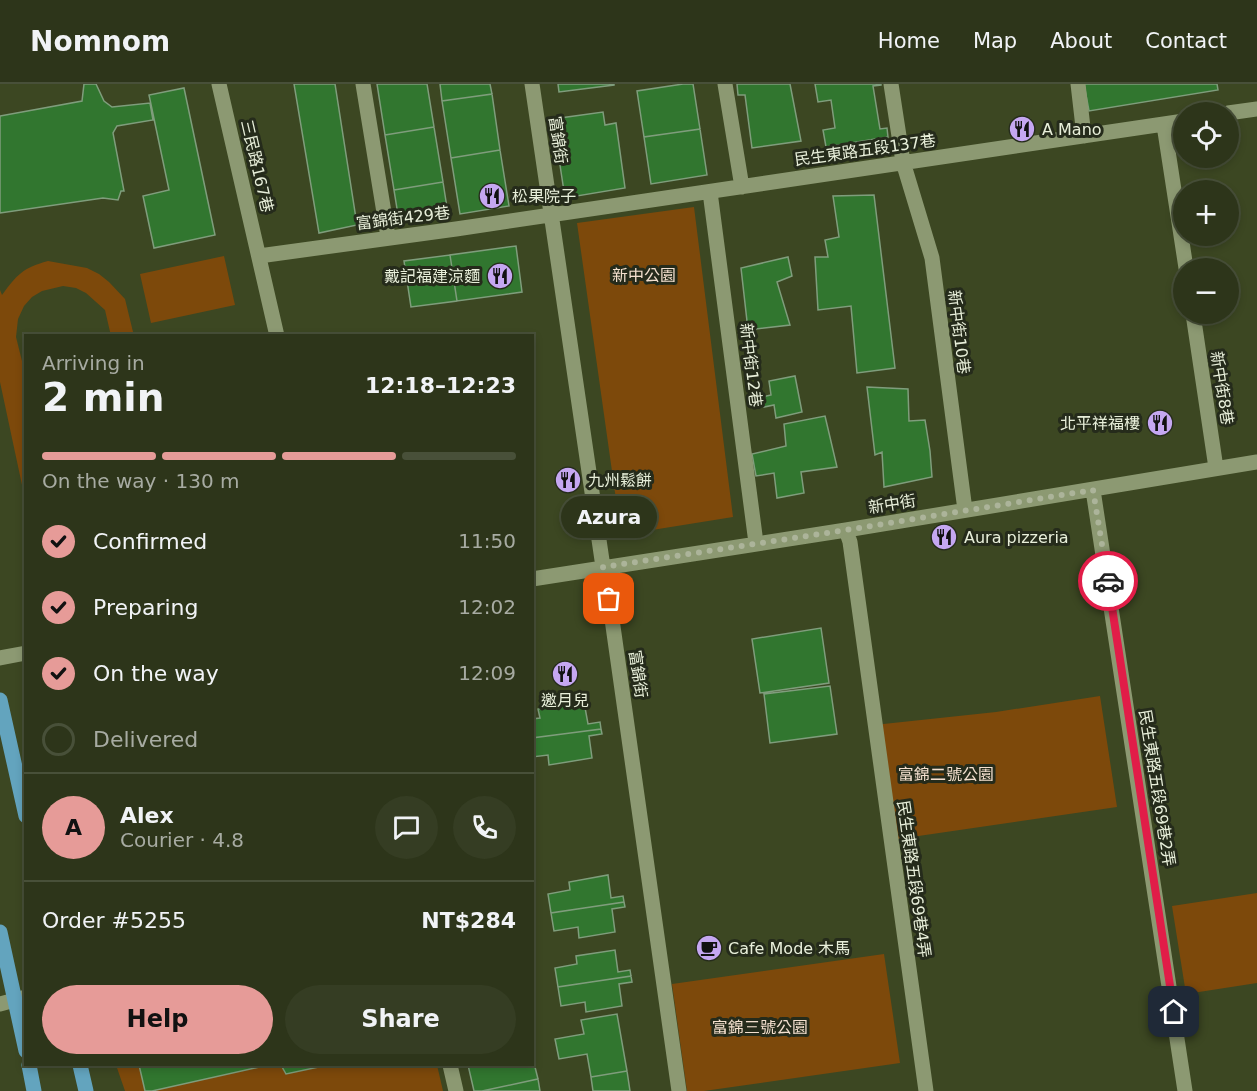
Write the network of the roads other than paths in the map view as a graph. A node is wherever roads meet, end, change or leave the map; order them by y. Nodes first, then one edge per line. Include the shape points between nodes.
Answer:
1 (219, 84) edge
2 (363, 84) edge
3 (532, 84) edge
4 (725, 84) edge
5 (891, 84) edge
6 (1078, 84) edge
7 (1257, 109) edge
8 (1239, 111) edge
9 (1173, 123) edge
10 (1164, 125) junction
11 (1084, 136) junction
12 (903, 162) junction
13 (742, 187) junction
14 (710, 192) junction
15 (551, 215) junction
16 (388, 237) junction
17 (259, 256) junction
18 (1184, 258) edge
19 (1194, 324) edge
20 (277, 334) edge
21 (1257, 462) edge
22 (1216, 468) junction
23 (1093, 490) junction
24 (965, 510) junction
25 (846, 530) junction
26 (756, 543) junction
27 (603, 567) junction
28 (534, 579) edge
29 (24, 653) edge
30 (0, 658) edge
31 (0, 700) edge
32 (24, 807) edge
33 (0, 932) edge
34 (13, 1000) edge
35 (24, 1043) edge
36 (29, 1066) edge
37 (80, 1066) edge
38 (450, 1066) edge
39 (34, 1091) edge
40 (86, 1091) edge
41 (456, 1091) edge
42 (679, 1091) edge
43 (926, 1091) edge
44 (1185, 1091) edge

1 - 17 street, 三民路167巷
2 - 16 street
3 - 15 street, 富錦街
4 - 13 street
5 - 12 street, 新中街10巷
6 - 11 street
7 - 8 street
9 - 10 street, 民生東路五段137巷
10 - 11 street, 民生東路五段137巷
10 - 18 street
11 - 12 street, 民生東路五段137巷
12 - 13 street, 民生東路五段137巷
12 - 24 street, 新中街10巷 via 932,258
13 - 14 street, 民生東路五段137巷
14 - 15 street, 民生東路五段137巷
14 - 26 street, 新中街12巷
15 - 16 street, 富錦街429巷
15 - 27 street, 富錦街
16 - 17 street, 富錦街429巷
17 - 20 street, 三民路167巷
19 - 22 street, 新中街8巷
21 - 22 street, 新中街
22 - 23 street, 新中街
23 - 24 street, 新中街
23 - 44 street, 民生東路五段69巷2弄
24 - 25 street, 新中街
25 - 26 street, 新中街
25 - 43 street, 民生東路五段69巷4弄
26 - 27 street, 新中街
27 - 28 street, 新中街
27 - 42 street, 富錦街
29 - 30 street
31 - 32 main road
33 - 34 main road
34 - 35 main road
36 - 39 main road
37 - 40 main road
38 - 41 street

